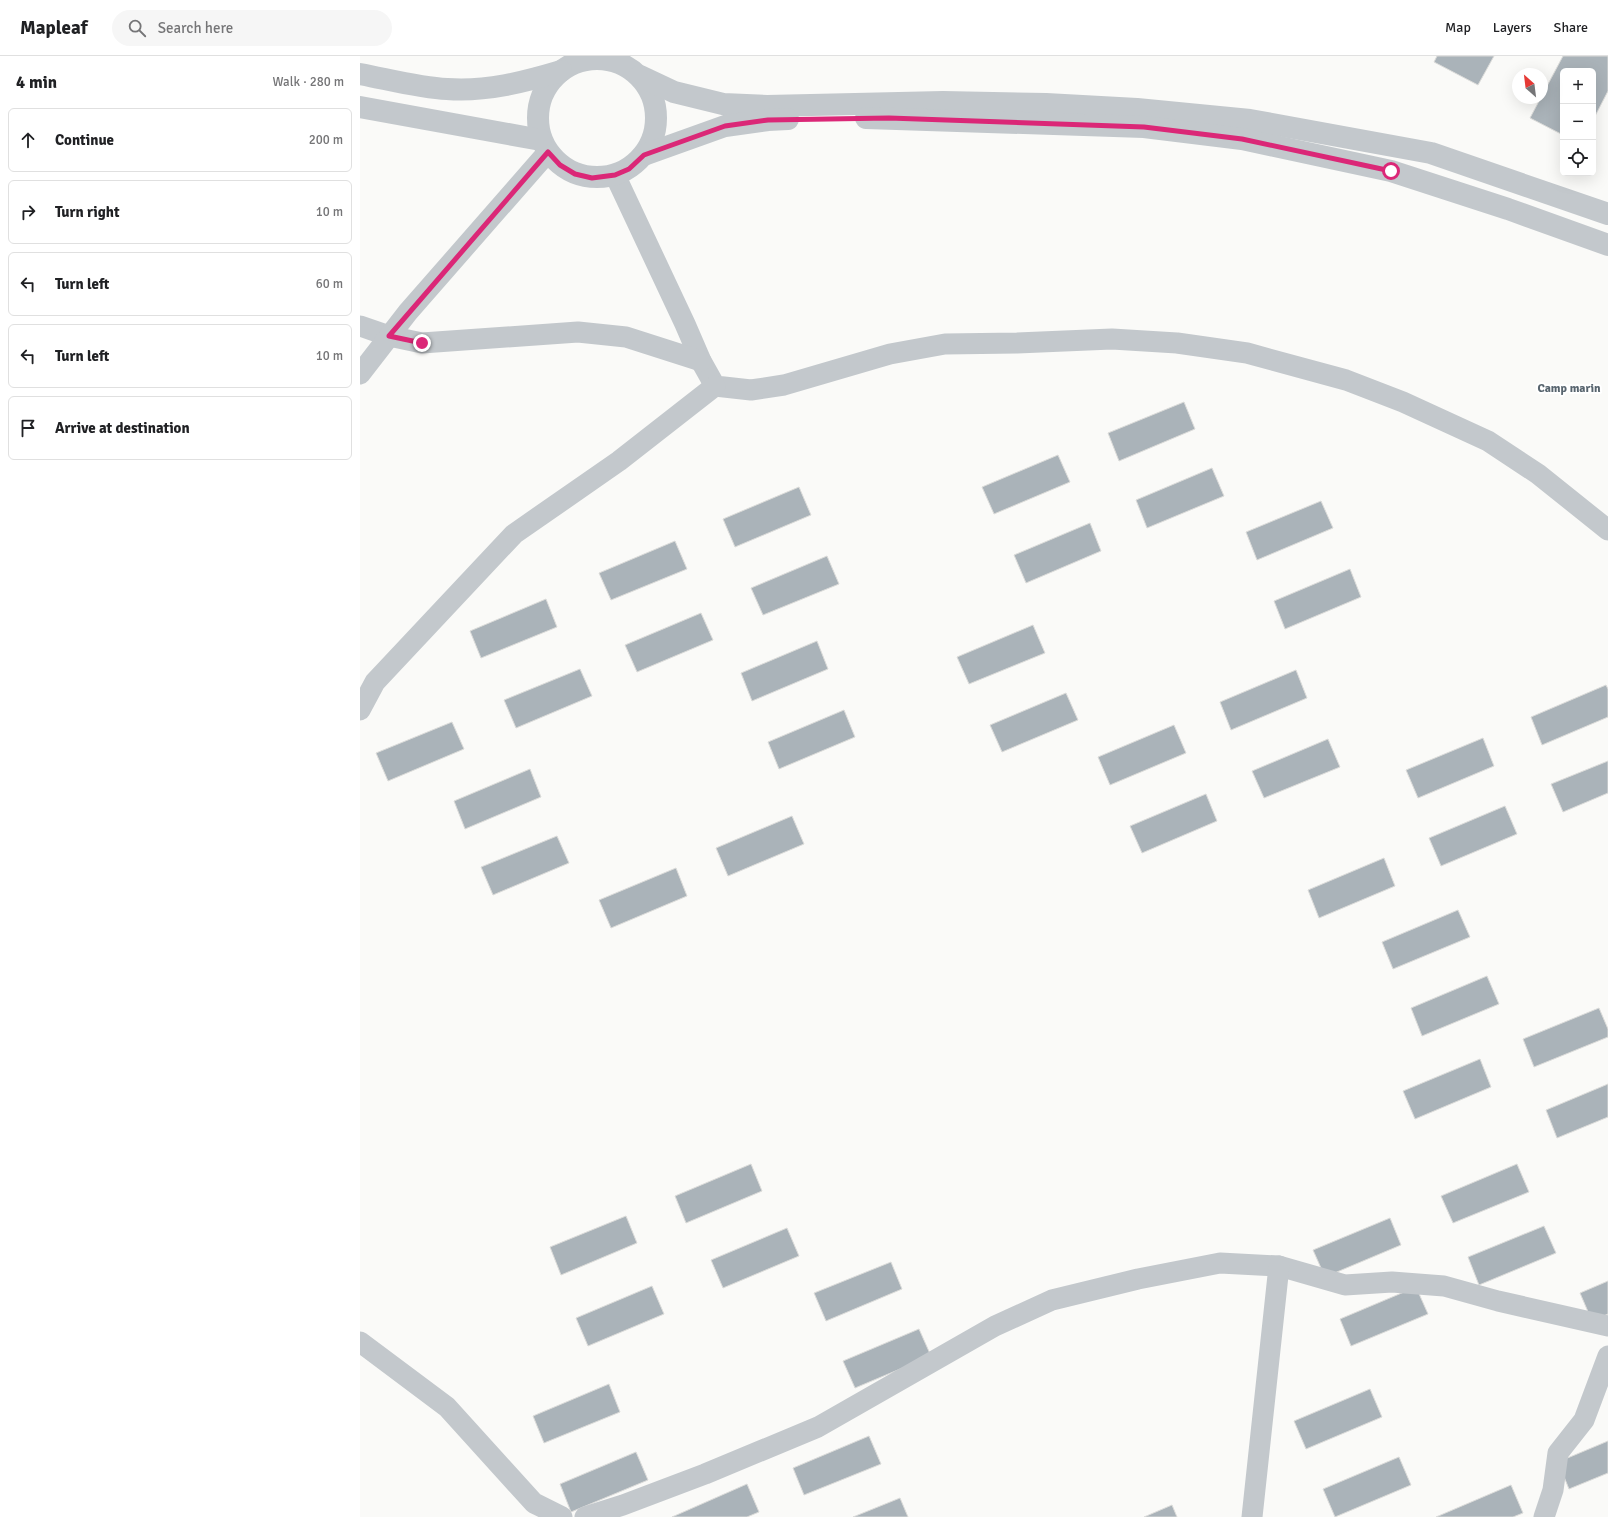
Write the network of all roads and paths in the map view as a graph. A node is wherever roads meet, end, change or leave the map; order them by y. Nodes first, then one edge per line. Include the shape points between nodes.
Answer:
1 (561, 71) junction
2 (360, 74) edge
3 (640, 76) junction
4 (360, 107) edge
5 (544, 146) junction
6 (644, 155) junction
7 (615, 175) junction
8 (1608, 214) edge
9 (1608, 245) edge
10 (360, 326) edge
11 (389, 336) junction
12 (701, 361) junction
13 (360, 374) edge
14 (715, 386) junction
15 (1608, 530) edge
16 (360, 710) edge
17 (1279, 1266) junction
18 (1608, 1326) edge
19 (360, 1342) edge
20 (1608, 1356) edge
21 (562, 1517) edge
22 (585, 1517) edge
23 (1252, 1517) edge
24 (1544, 1517) edge

1 - 2 street via 527,81 487,88 447,89
1 - 3 street via 580,61 602,58 623,64
1 - 5 street via 544,90 537,115
3 - 6 street via 653,94 657,115 655,136
3 - 8 street via 674,92 723,104 1046,104 1137,109 1250,120 1431,153
4 - 5 street
5 - 7 street via 560,165 575,174 592,178
5 - 11 street
6 - 7 street via 629,169
6 - 9 street via 725,126 768,120 889,118 1144,127 1242,139 1391,171
7 - 12 street
10 - 11 street
11 - 12 street via 422,343 578,332 626,337
11 - 13 street
12 - 14 street
14 - 15 street via 751,390 784,385 890,354 945,344 1112,338 1178,343 1247,354 1346,380 1403,402 1488,441 1538,474
14 - 16 street via 619,461 514,534 375,682
17 - 18 street via 1345,1285 1392,1282 1444,1286
17 - 22 street via 1220,1263 1138,1279 1052,1300 995,1326 818,1427 705,1474
17 - 23 street
19 - 21 street via 447,1406 534,1502
20 - 24 street via 1584,1420 1558,1453 1553,1490

